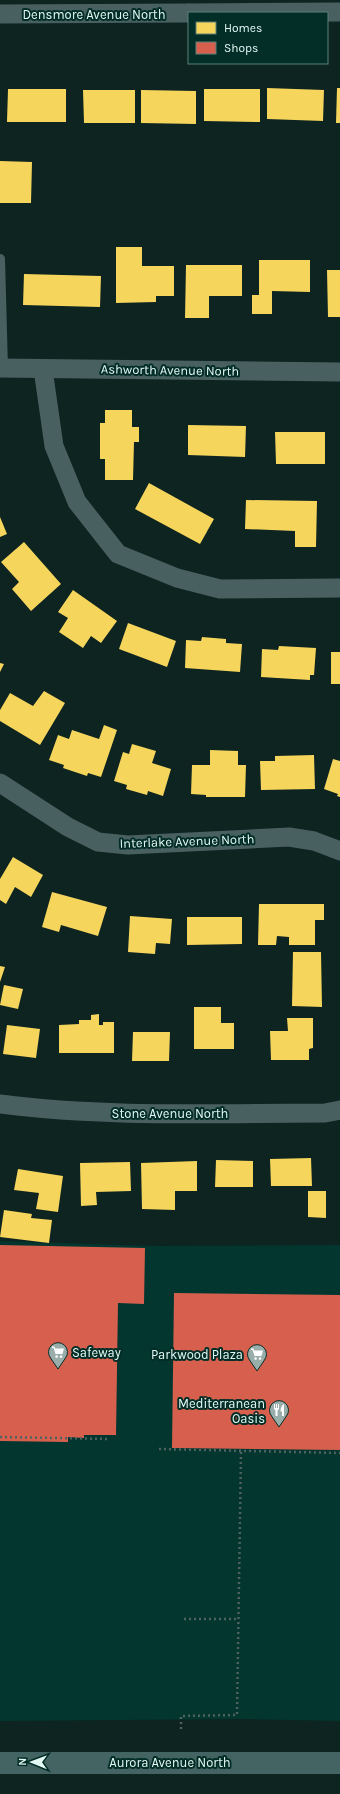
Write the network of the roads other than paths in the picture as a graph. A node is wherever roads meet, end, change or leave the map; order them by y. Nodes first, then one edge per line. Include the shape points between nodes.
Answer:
1 (328, 12) edge
2 (340, 12) edge
3 (188, 13) edge
4 (0, 14) edge
5 (0, 260) edge
6 (1, 368) edge
7 (43, 369) junction
8 (340, 372) edge
9 (340, 588) edge
10 (0, 783) edge
11 (340, 851) edge
12 (0, 1104) edge
13 (340, 1110) edge
14 (0, 1763) edge
15 (340, 1763) edge

1 - 2 street, Densmore Avenue North
3 - 4 street, Densmore Avenue North
5 - 6 lane
6 - 7 street, Ashworth Avenue North
7 - 8 street, Ashworth Avenue North
7 - 9 street via 54,446 77,502 118,554 177,578 220,589
10 - 11 street, Interlake Avenue North via 68,827 98,842 128,845 289,837 314,841
12 - 13 street, Stone Avenue North via 92,1113 325,1113
14 - 15 highway, Aurora Avenue North

